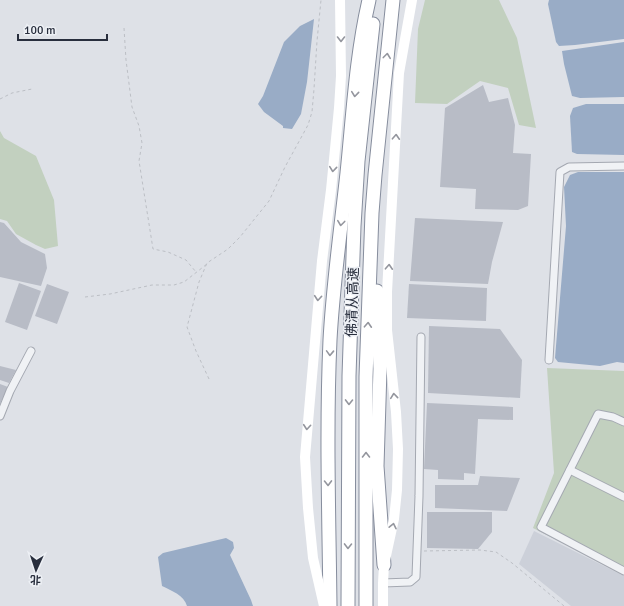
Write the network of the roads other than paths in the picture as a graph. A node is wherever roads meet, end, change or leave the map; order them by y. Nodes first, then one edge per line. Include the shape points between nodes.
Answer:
1 (340, 0) edge
2 (369, 0) edge
3 (376, 0) edge
4 (393, 0) edge
5 (412, 0) edge
6 (624, 166) edge
7 (373, 190) junction
8 (421, 337) dead end
9 (31, 351) dead end
10 (549, 360) dead end
11 (0, 416) edge
12 (624, 422) edge
13 (570, 470) junction
14 (624, 497) edge
15 (384, 565) junction
16 (624, 571) edge
17 (383, 583) junction
18 (324, 606) edge
19 (330, 606) edge
20 (348, 606) edge
21 (366, 606) edge
22 (383, 606) edge

1 -> 18 main road via 339,108 322,260 305,457 313,558
2 -> 19 highway via 357,77 330,338 327,414
3 -> 20 highway, 佛清从高速 via 354,226 349,376
7 -> 4 highway, 佛清从高速
15 -> 5 main road via 394,519 398,449 387,292 400,73
6 - 10 street via 569,167 560,172
7 - 15 highway via 380,369 377,466
21 -> 7 highway, 佛清从高速 via 366,360
8 - 17 street via 416,577 410,582
9 - 11 street
12 - 13 street via 598,414
13 - 14 street
13 - 16 street via 541,527
15 - 17 main road
17 - 22 main road

